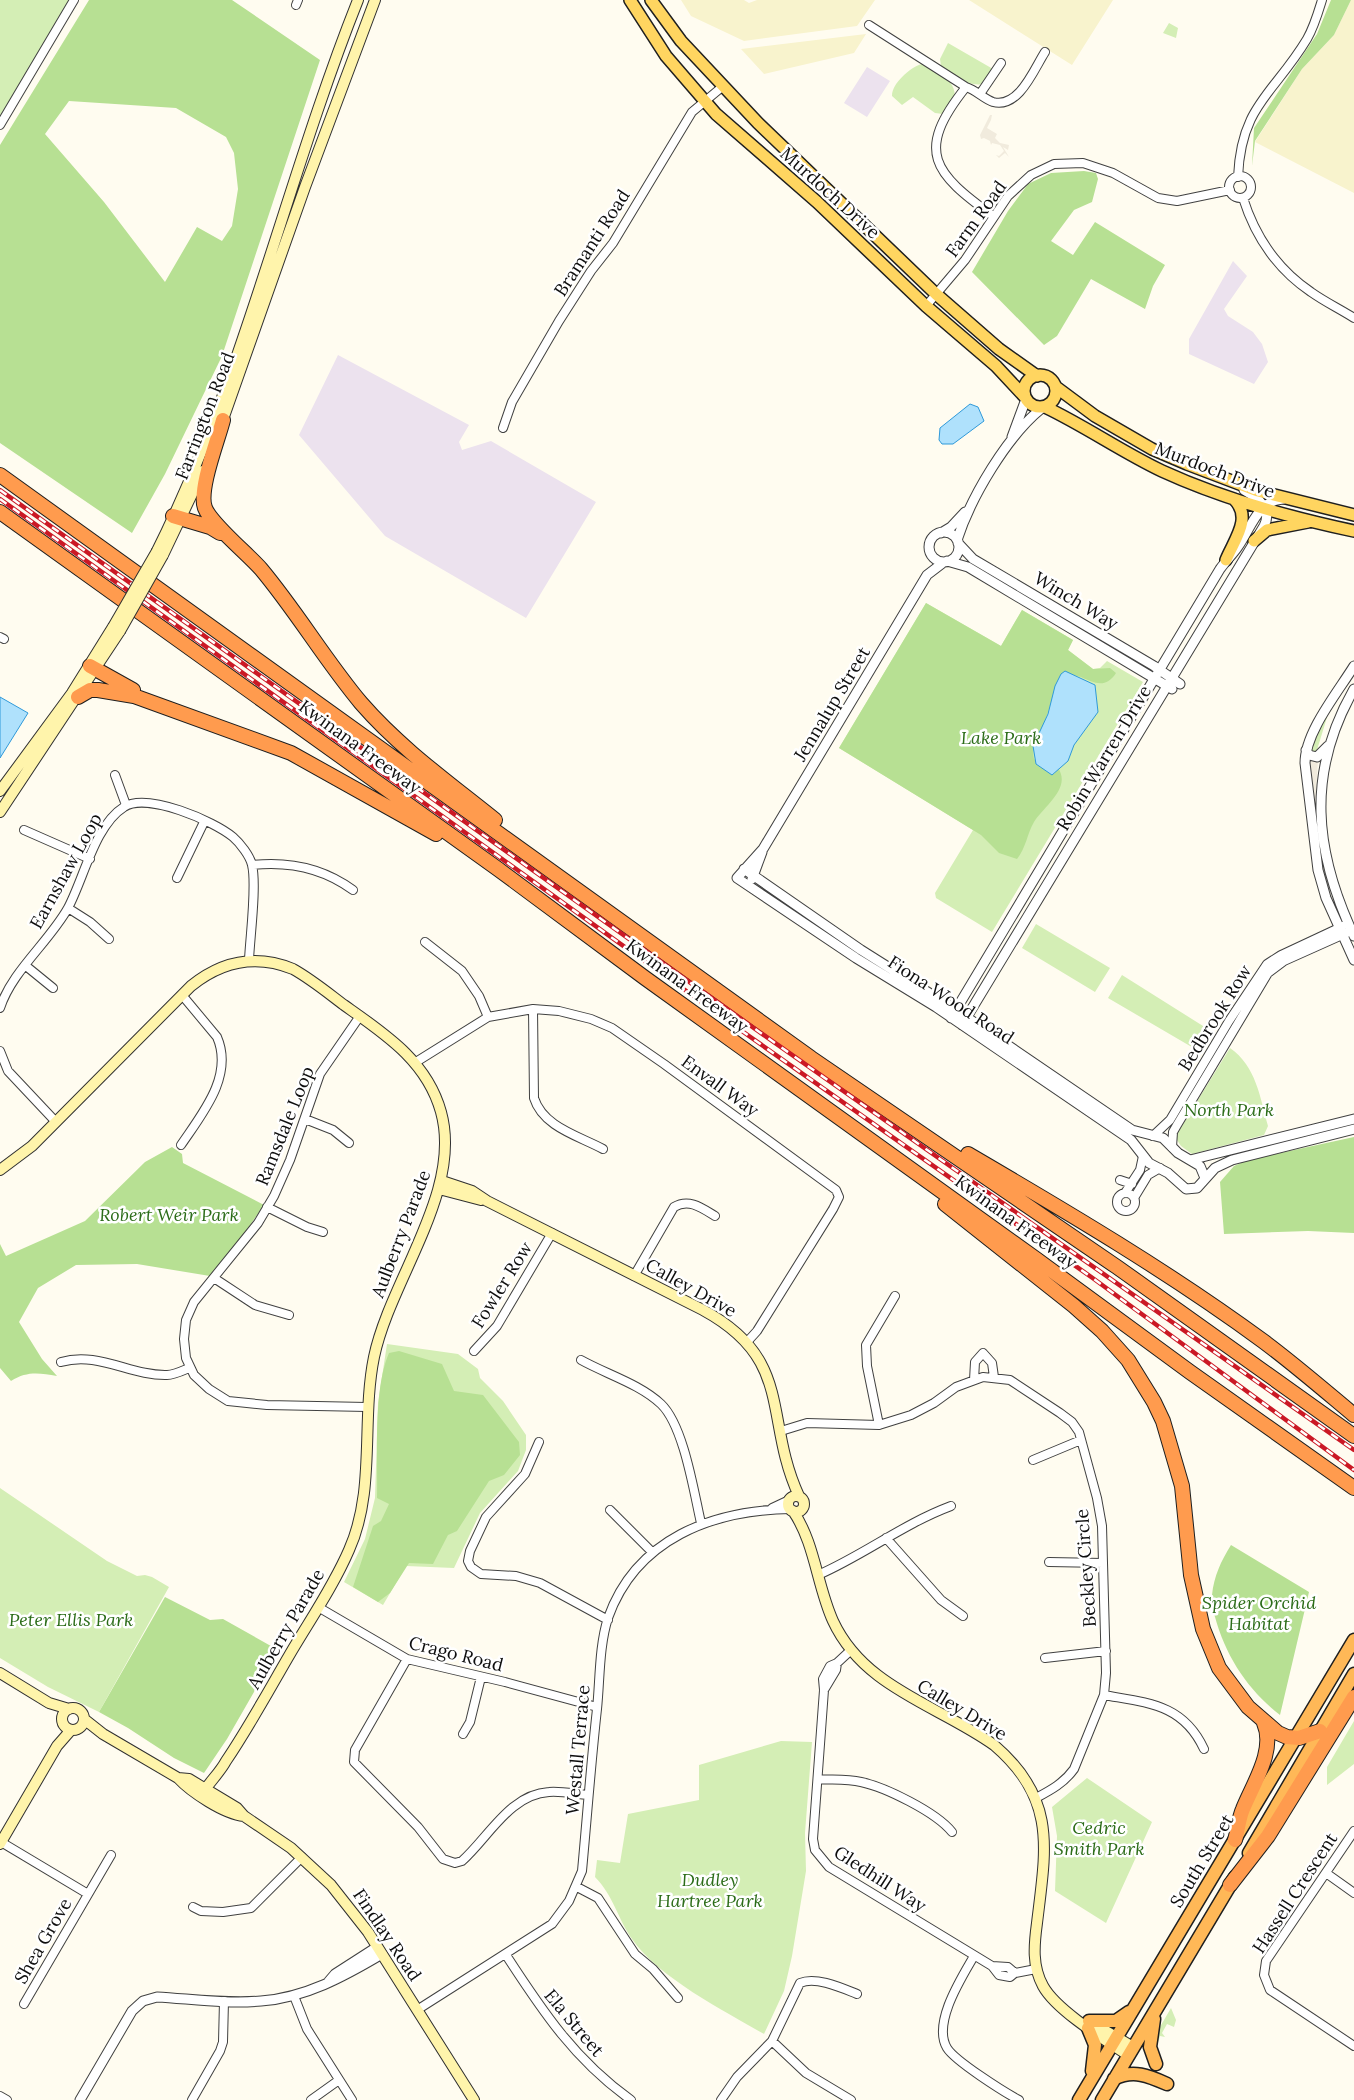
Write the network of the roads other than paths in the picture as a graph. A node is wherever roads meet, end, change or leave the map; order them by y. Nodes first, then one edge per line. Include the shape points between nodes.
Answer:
1 (74, 0) edge
2 (358, 0) edge
3 (375, 0) edge
4 (651, 0) edge
5 (1322, 0) edge
6 (630, 2) edge
7 (869, 25) dead end
8 (1045, 52) dead end
9 (1001, 62) dead end
10 (722, 87) junction
11 (966, 87) junction
12 (980, 94) junction
13 (706, 102) junction
14 (0, 125) edge
15 (1238, 177) junction
16 (1230, 190) junction
17 (1244, 198) junction
18 (993, 216) junction
19 (936, 294) junction
20 (926, 306) junction
21 (1354, 318) edge
22 (1037, 376) junction
23 (1056, 388) junction
24 (1025, 397) junction
25 (1044, 407) junction
26 (223, 420) junction
27 (503, 428) dead end
28 (1010, 442) junction
29 (1152, 448) junction
30 (1146, 462) junction
31 (0, 475) edge
32 (1224, 479) junction
33 (1288, 499) junction
34 (1234, 500) junction
35 (968, 508) junction
36 (1264, 508) junction
37 (1354, 514) edge
38 (4, 515) edge
39 (177, 517) junction
40 (1312, 522) junction
41 (1354, 531) edge
42 (940, 533) junction
43 (957, 541) junction
44 (1254, 542) junction
45 (238, 543) junction
46 (930, 550) junction
47 (1226, 560) junction
48 (946, 561) junction
49 (1235, 574) junction
50 (927, 575) junction
51 (1214, 579) junction
52 (1354, 666) edge
53 (93, 668) junction
54 (1176, 668) junction
55 (1164, 679) junction
56 (1354, 689) edge
57 (78, 697) junction
58 (169, 709) junction
59 (1329, 746) junction
60 (1306, 750) junction
61 (115, 775) dead end
62 (0, 791) edge
63 (126, 805) junction
64 (0, 812) edge
65 (204, 822) junction
66 (24, 830) dead end
67 (763, 849) junction
68 (90, 858) junction
69 (252, 865) junction
70 (498, 869) junction
71 (744, 869) junction
72 (1038, 871) junction
73 (754, 875) junction
74 (177, 878) dead end
75 (738, 878) joint
76 (1051, 878) junction
77 (748, 885) junction
78 (353, 890) dead end
79 (1018, 905) junction
80 (600, 906) junction
81 (68, 908) junction
82 (1030, 912) junction
83 (1347, 931) edge
84 (109, 939) dead end
85 (425, 942) dead end
86 (859, 954) junction
87 (249, 960) junction
88 (1354, 960) edge
89 (26, 966) junction
90 (53, 988) dead end
91 (182, 995) junction
92 (0, 1008) edge
93 (533, 1009) junction
94 (953, 1014) junction
95 (360, 1016) junction
96 (488, 1017) junction
97 (964, 1021) junction
98 (1222, 1040) junction
99 (0, 1051) edge
100 (416, 1062) junction
101 (877, 1101) junction
102 (305, 1118) junction
103 (1354, 1119) edge
104 (56, 1122) junction
105 (1354, 1129) edge
106 (1152, 1136) junction
107 (868, 1139) junction
108 (349, 1143) dead end
109 (181, 1145) dead end
110 (1172, 1147) junction
111 (603, 1149) dead end
112 (1142, 1155) junction
113 (1190, 1160) junction
114 (1160, 1168) junction
115 (0, 1170) edge
116 (1205, 1178) junction
117 (1120, 1180) dead end
118 (1132, 1184) junction
119 (440, 1185) junction
120 (1125, 1193) junction
121 (1111, 1195) dead end
122 (1134, 1198) junction
123 (1117, 1202) junction
124 (268, 1207) junction
125 (716, 1216) dead end
126 (323, 1232) dead end
127 (552, 1232) junction
128 (634, 1276) junction
129 (214, 1278) junction
130 (894, 1296) dead end
131 (289, 1315) dead end
132 (747, 1342) junction
133 (474, 1351) dead end
134 (580, 1360) dead end
135 (61, 1362) dead end
136 (189, 1368) junction
137 (994, 1377) junction
138 (974, 1380) junction
139 (368, 1407) junction
140 (1354, 1415) edge
141 (879, 1425) junction
142 (781, 1431) junction
143 (1354, 1436) edge
144 (1081, 1440) junction
145 (540, 1442) dead end
146 (1033, 1460) dead end
147 (1354, 1488) edge
148 (794, 1504) junction
149 (951, 1506) dead end
150 (610, 1510) dead end
151 (701, 1523) junction
152 (886, 1538) junction
153 (652, 1552) junction
154 (1049, 1562) dead end
155 (1103, 1563) junction
156 (818, 1575) junction
157 (318, 1608) junction
158 (963, 1616) dead end
159 (608, 1620) junction
160 (1354, 1640) edge
161 (851, 1650) junction
162 (1106, 1651) junction
163 (1045, 1658) dead end
164 (406, 1660) junction
165 (0, 1673) edge
166 (1354, 1674) edge
167 (481, 1677) junction
168 (1104, 1696) junction
169 (1354, 1697) edge
170 (48, 1703) junction
171 (597, 1707) junction
172 (69, 1709) junction
173 (84, 1719) junction
174 (1264, 1723) junction
175 (69, 1726) junction
176 (1320, 1731) junction
177 (103, 1734) junction
178 (463, 1734) dead end
179 (1295, 1738) junction
180 (1204, 1748) dead end
181 (818, 1778) junction
182 (206, 1794) junction
183 (588, 1796) junction
184 (1036, 1798) junction
185 (1354, 1831) edge
186 (952, 1832) dead end
187 (1235, 1840) junction
188 (0, 1843) edge
189 (111, 1855) dead end
190 (302, 1857) junction
191 (1326, 1874) junction
192 (1230, 1885) junction
193 (577, 1887) junction
194 (1354, 1893) edge
195 (88, 1894) junction
196 (192, 1907) dead end
197 (1185, 1923) junction
198 (1202, 1931) junction
199 (380, 1950) junction
200 (506, 1955) junction
201 (974, 1956) junction
202 (1036, 1969) junction
203 (857, 1994) dead end
204 (294, 1996) junction
205 (678, 1998) dead end
206 (224, 2001) junction
207 (24, 2004) dead end
208 (1135, 2006) junction
209 (1157, 2007) junction
210 (418, 2010) junction
211 (1085, 2022) junction
212 (772, 2041) junction
213 (1114, 2041) junction
214 (1352, 2041) edge
215 (1131, 2051) junction
216 (1156, 2064) dead end
217 (1114, 2079) junction
218 (339, 2080) junction
219 (1090, 2081) junction
220 (1168, 2084) dead end
221 (0, 2096) edge
222 (7, 2100) edge
223 (80, 2100) edge
224 (192, 2100) edge
225 (311, 2100) edge
226 (352, 2100) edge
227 (474, 2100) edge
228 (631, 2100) edge
229 (721, 2100) edge
230 (851, 2100) edge
231 (1019, 2100) edge
232 (1079, 2100) edge
233 (1102, 2100) edge

1 - 14 street
2 - 39 main road, Farrington Road via 336,55 226,384
3 - 26 main road, Farrington Road
4 - 10 main road, Murdoch Drive via 681,41
5 - 15 street via 1307,39 1248,122 1239,154
6 - 13 main road, Murdoch Drive via 666,56
7 - 11 street
8 - 12 street via 1018,94 1005,103 992,102
9 - 12 street
10 - 13 street, Bramanti Road
10 - 19 main road, Murdoch Drive
11 - 12 street
11 - 18 street via 939,128 935,147 941,171
13 - 20 main road, Murdoch Drive
13 - 27 street, Bramanti Road via 692,112 613,243 559,321 512,402
15 - 16 street via 1230,182
15 - 17 street via 1247,179 1251,186
16 - 17 street via 1235,197
16 - 18 street, Farm Road via 1177,201 1158,198 1113,173 1083,163 1054,164 1020,184
17 - 21 street via 1250,221 1267,250 1311,292
18 - 19 street, Farm Road via 965,260
19 - 20 street, Farm Road
19 - 22 main road, Murdoch Drive via 999,350
20 - 24 main road, Murdoch Drive via 996,366
22 - 23 main road, Murdoch Drive via 1046,376
22 - 24 main road via 1028,381
23 - 25 main road via 1053,401
23 - 29 main road, Murdoch Drive via 1095,416
24 - 25 main road, Murdoch Drive via 1033,406
24 - 28 street, Jennalup Street
25 - 28 street, Jennalup Street via 1030,417
25 - 30 main road, Murdoch Drive
26 - 39 main road, Farrington Road
26 - 45 highway via 203,494 205,508 214,522
28 - 35 street, Jennalup Street
29 - 30 main road
29 - 32 main road, Murdoch Drive
30 - 34 main road, Murdoch Drive
31 - 80 highway, Kwinana Freeway
32 - 33 main road, Murdoch Drive
32 - 36 street via 1255,496
33 - 36 street via 1274,501
33 - 37 main road, Murdoch Drive
34 - 36 main road, Murdoch Drive
34 - 47 main road via 1241,508 1242,522
35 - 42 street, Jennalup Street
35 - 43 street, Jennalup Street
36 - 40 main road, Murdoch Drive
36 - 44 street via 1267,520
36 - 47 street, Robin Warren Drive
38 - 70 highway, Kwinana Freeway
39 - 45 highway via 210,527
39 - 53 main road, Farrington Road, bridge via 160,553
40 - 41 main road, Murdoch Drive
40 - 44 main road via 1267,530
42 - 43 street via 949,533
42 - 46 street, Jennalup Street via 931,540
43 - 48 street, Jennalup Street via 957,553
43 - 55 street, Winch Way via 973,559
44 - 49 street
45 - 80 highway via 280,593 340,678 390,732 415,756
46 - 48 street via 936,559
46 - 50 street, Jennalup Street
47 - 51 street, Robin Warren Drive
48 - 50 street, Jennalup Street
48 - 55 street, Winch Way via 968,567
49 - 51 street
49 - 54 street
50 - 67 street, Jennalup Street
51 - 55 street, Robin Warren Drive
52 - 60 street via 1312,732
53 - 57 main road, Farrington Road
53 - 58 highway
53 - 62 main road, Farrington Road
54 - 55 street
54 - 55 street via 1175,678
55 - 72 street, Robin Warren Drive via 1149,687
55 - 76 street, Robin Warren Drive
56 - 59 street
57 - 58 highway via 90,690 115,691
57 - 64 main road, Farrington Road
58 - 70 highway via 291,753
59 - 60 street via 1317,757 1309,755
59 - 83 street via 1320,798 1322,839
60 - 83 street via 1314,855 1324,891
61 - 63 street
63 - 65 street, Earnshaw Loop via 161,803
63 - 68 street, Earnshaw Loop via 104,829
65 - 69 street, Earnshaw Loop via 234,838
65 - 74 street
66 - 68 street
67 - 71 street, Jennalup Street
67 - 73 street, Jennalup Street
68 - 81 street, Earnshaw Loop
69 - 78 street via 284,864 309,868 341,881
69 - 87 street
70 - 107 highway, Kwinana Freeway
71 - 73 street, Fiona Wood Road
71 - 75 street, Jennalup Street
72 - 76 street
72 - 79 street, Robin Warren Drive
73 - 77 street, Jennalup Street
73 - 86 street, Fiona Wood Road
75 - 77 street, Fiona Wood Road
76 - 82 street, Robin Warren Drive
77 - 86 street, Fiona Wood Road
79 - 82 street
79 - 94 street, Robin Warren Drive
80 - 101 highway, Kwinana Freeway
81 - 84 street
81 - 89 street, Earnshaw Loop
82 - 97 street, Robin Warren Drive
83 - 88 street
83 - 98 street, Bedbrook Row via 1272,969
85 - 96 street via 462,971
86 - 94 street, Fiona Wood Road
87 - 91 main road, Aulberry Parade via 217,968
87 - 95 main road, Aulberry Parade via 293,969
89 - 90 street
89 - 92 street, Earnshaw Loop
91 - 104 main road, Aulberry Parade
91 - 109 street via 217,1037 222,1068 212,1094
93 - 96 street, Envall Way
93 - 111 street via 534,1098 538,1110 548,1120
93 - 132 street, Envall Way via 559,1010 612,1028 836,1190 839,1197 833,1209 757,1332
94 - 97 street, Fiona Wood Road
95 - 100 main road, Aulberry Parade
95 - 102 street, Ramsdale Loop via 326,1063
96 - 100 street, Envall Way
97 - 106 street, Fiona Wood Road via 1132,1130
97 - 112 street, Fiona Wood Road via 1131,1140
98 - 106 street, Bedbrook Row via 1170,1120
98 - 110 street, Bedbrook Row via 1176,1125
99 - 104 street via 8,1070
100 - 119 main road, Aulberry Parade via 442,1114 446,1154
101 - 140 highway via 1083,1221 1186,1288 1264,1342
101 - 143 highway, Kwinana Freeway
102 - 108 street via 333,1130
102 - 124 street, Ramsdale Loop via 286,1172
103 - 113 street
104 - 115 main road, Aulberry Parade via 22,1156
105 - 116 street, Fiona Wood Road via 1232,1160 1215,1168
106 - 110 street, Fiona Wood Road via 1163,1138
106 - 112 street via 1143,1143
107 - 147 highway, Kwinana Freeway
107 - 174 highway via 973,1228 1074,1306 1128,1360 1163,1421 1182,1486 1202,1629 1219,1668
110 - 113 street, Fiona Wood Road
112 - 114 street, Fiona Wood Road
112 - 118 street via 1140,1170
113 - 116 street, Fiona Wood Road via 1200,1166
114 - 116 street, Fiona Wood Road via 1186,1190 1197,1188
114 - 122 street via 1148,1175
117 - 118 street
118 - 120 street
119 - 127 main road, Calley Drive via 472,1191
119 - 139 main road, Aulberry Parade via 383,1326 374,1356
120 - 122 street
120 - 123 street
121 - 123 street
122 - 123 street via 1135,1205 1128,1211 1120,1208
124 - 126 street
124 - 129 street, Ramsdale Loop
125 - 128 street via 689,1203 674,1207
127 - 128 main road, Calley Drive
127 - 133 street, Fowler Row via 497,1326
128 - 132 main road, Calley Drive via 723,1321
129 - 131 street via 255,1305
129 - 136 street, Ramsdale Loop via 194,1302 186,1320 184,1347
130 - 141 street via 866,1344
132 - 142 main road, Calley Drive via 764,1367
134 - 151 street via 649,1396 668,1413 680,1442
135 - 136 street via 96,1360 166,1375
136 - 139 street via 218,1396 238,1403
137 - 138 street, Beckley Circle
137 - 138 street via 992,1363 983,1352 975,1362
137 - 144 street, Beckley Circle via 1022,1386 1060,1413 1076,1428
138 - 141 street, Beckley Circle via 910,1415
139 - 157 main road, Aulberry Parade via 366,1478 358,1526 340,1569
141 - 142 street, Beckley Circle via 807,1423
142 - 148 main road, Calley Drive
144 - 146 street
144 - 155 street, Beckley Circle via 1097,1498
145 - 159 street via 524,1474 486,1517 472,1544 468,1561 482,1574 516,1576 540,1583
148 - 151 street, Westall Terrace
148 - 156 main road, Calley Drive
149 - 152 street via 920,1518
150 - 153 street
151 - 153 street, Westall Terrace
152 - 156 street
152 - 158 street via 941,1600
153 - 159 street, Westall Terrace via 622,1589
154 - 155 street
155 - 162 street, Beckley Circle
156 - 161 main road, Calley Drive via 830,1613
157 - 164 street, Crago Road
157 - 182 main road, Aulberry Parade
159 - 171 street, Westall Terrace
160 - 179 highway, South Street
161 - 181 street, Gledhill Way via 837,1663 824,1690
161 - 184 main road, Calley Drive via 894,1688 994,1745 1018,1769
162 - 163 street
162 - 168 street, Beckley Circle
164 - 167 street, Crago Road
164 - 183 street via 355,1750 354,1762 418,1827 443,1859 455,1863 462,1861 514,1807 534,1795 547,1792
165 - 170 main road
166 - 176 highway, South Street
167 - 171 street, Crago Road
167 - 178 street via 470,1722
168 - 180 street via 1144,1702 1175,1712 1197,1733
168 - 184 street, Beckley Circle via 1074,1769 1052,1790
169 - 192 highway via 1268,1836
170 - 172 main road
170 - 175 main road
171 - 183 street, Westall Terrace
172 - 173 main road via 79,1710
172 - 175 main road via 64,1713
173 - 175 main road via 82,1726
173 - 177 main road, Findlay Road
174 - 179 highway via 1278,1733
174 - 187 highway via 1268,1731 1265,1750 1242,1810
175 - 177 main road, Findlay Road
175 - 188 main road
176 - 179 highway
176 - 192 highway, South Street
177 - 182 main road, Findlay Road via 178,1778 189,1779
179 - 187 highway, South Street
181 - 186 street via 872,1785 932,1814
181 - 201 street, Gledhill Way via 813,1839 821,1860
182 - 190 main road, Findlay Road via 237,1808
183 - 193 street, Westall Terrace via 582,1871
184 - 202 main road, Calley Drive via 1044,1842 1035,1940
185 - 191 street, Hassell Crescent
187 - 197 highway, South Street
188 - 195 street, Shea Grove
189 - 195 street, Shea Grove
190 - 196 street via 251,1908 223,1912 201,1911
190 - 199 main road, Findlay Road via 343,1898
191 - 194 street
191 - 214 street, Hassell Crescent via 1266,1960 1264,1975 1270,1990
192 - 198 highway, South Street
193 - 200 street, Westall Terrace via 552,1924
193 - 205 street via 598,1898 635,1954
195 - 207 street, Shea Grove
197 - 198 highway via 1196,1922
197 - 208 highway, South Street
198 - 209 highway, South Street
199 - 204 street via 338,1980
199 - 210 main road, Findlay Road
200 - 210 street, Westall Terrace
200 - 228 street, Ela Street via 563,2038 593,2070
201 - 202 street, Gledhill Way via 992,1966 1008,1967 1015,1973
201 - 231 street via 948,2007 944,2042 952,2054
202 - 211 main road, Calley Drive via 1051,1997
203 - 212 street via 817,1982 800,1983
204 - 206 street via 262,2001
204 - 218 street via 308,2029
206 - 223 street via 157,1997 143,2001 132,2011
206 - 224 street via 223,2042
208 - 211 highway via 1116,2021
208 - 213 highway, South Street
209 - 215 highway, South Street
209 - 216 highway via 1150,2047
210 - 227 main road, Findlay Road
211 - 213 main road, Calley Drive
211 - 219 highway via 1095,2045
212 - 229 street via 737,2077
212 - 230 street via 806,2073
213 - 215 main road, Calley Drive
213 - 219 highway, South Street
215 - 217 highway, South Street
217 - 220 highway via 1133,2073
217 - 233 highway, South Street
218 - 225 street
218 - 226 street
219 - 232 highway, South Street
221 - 222 street

